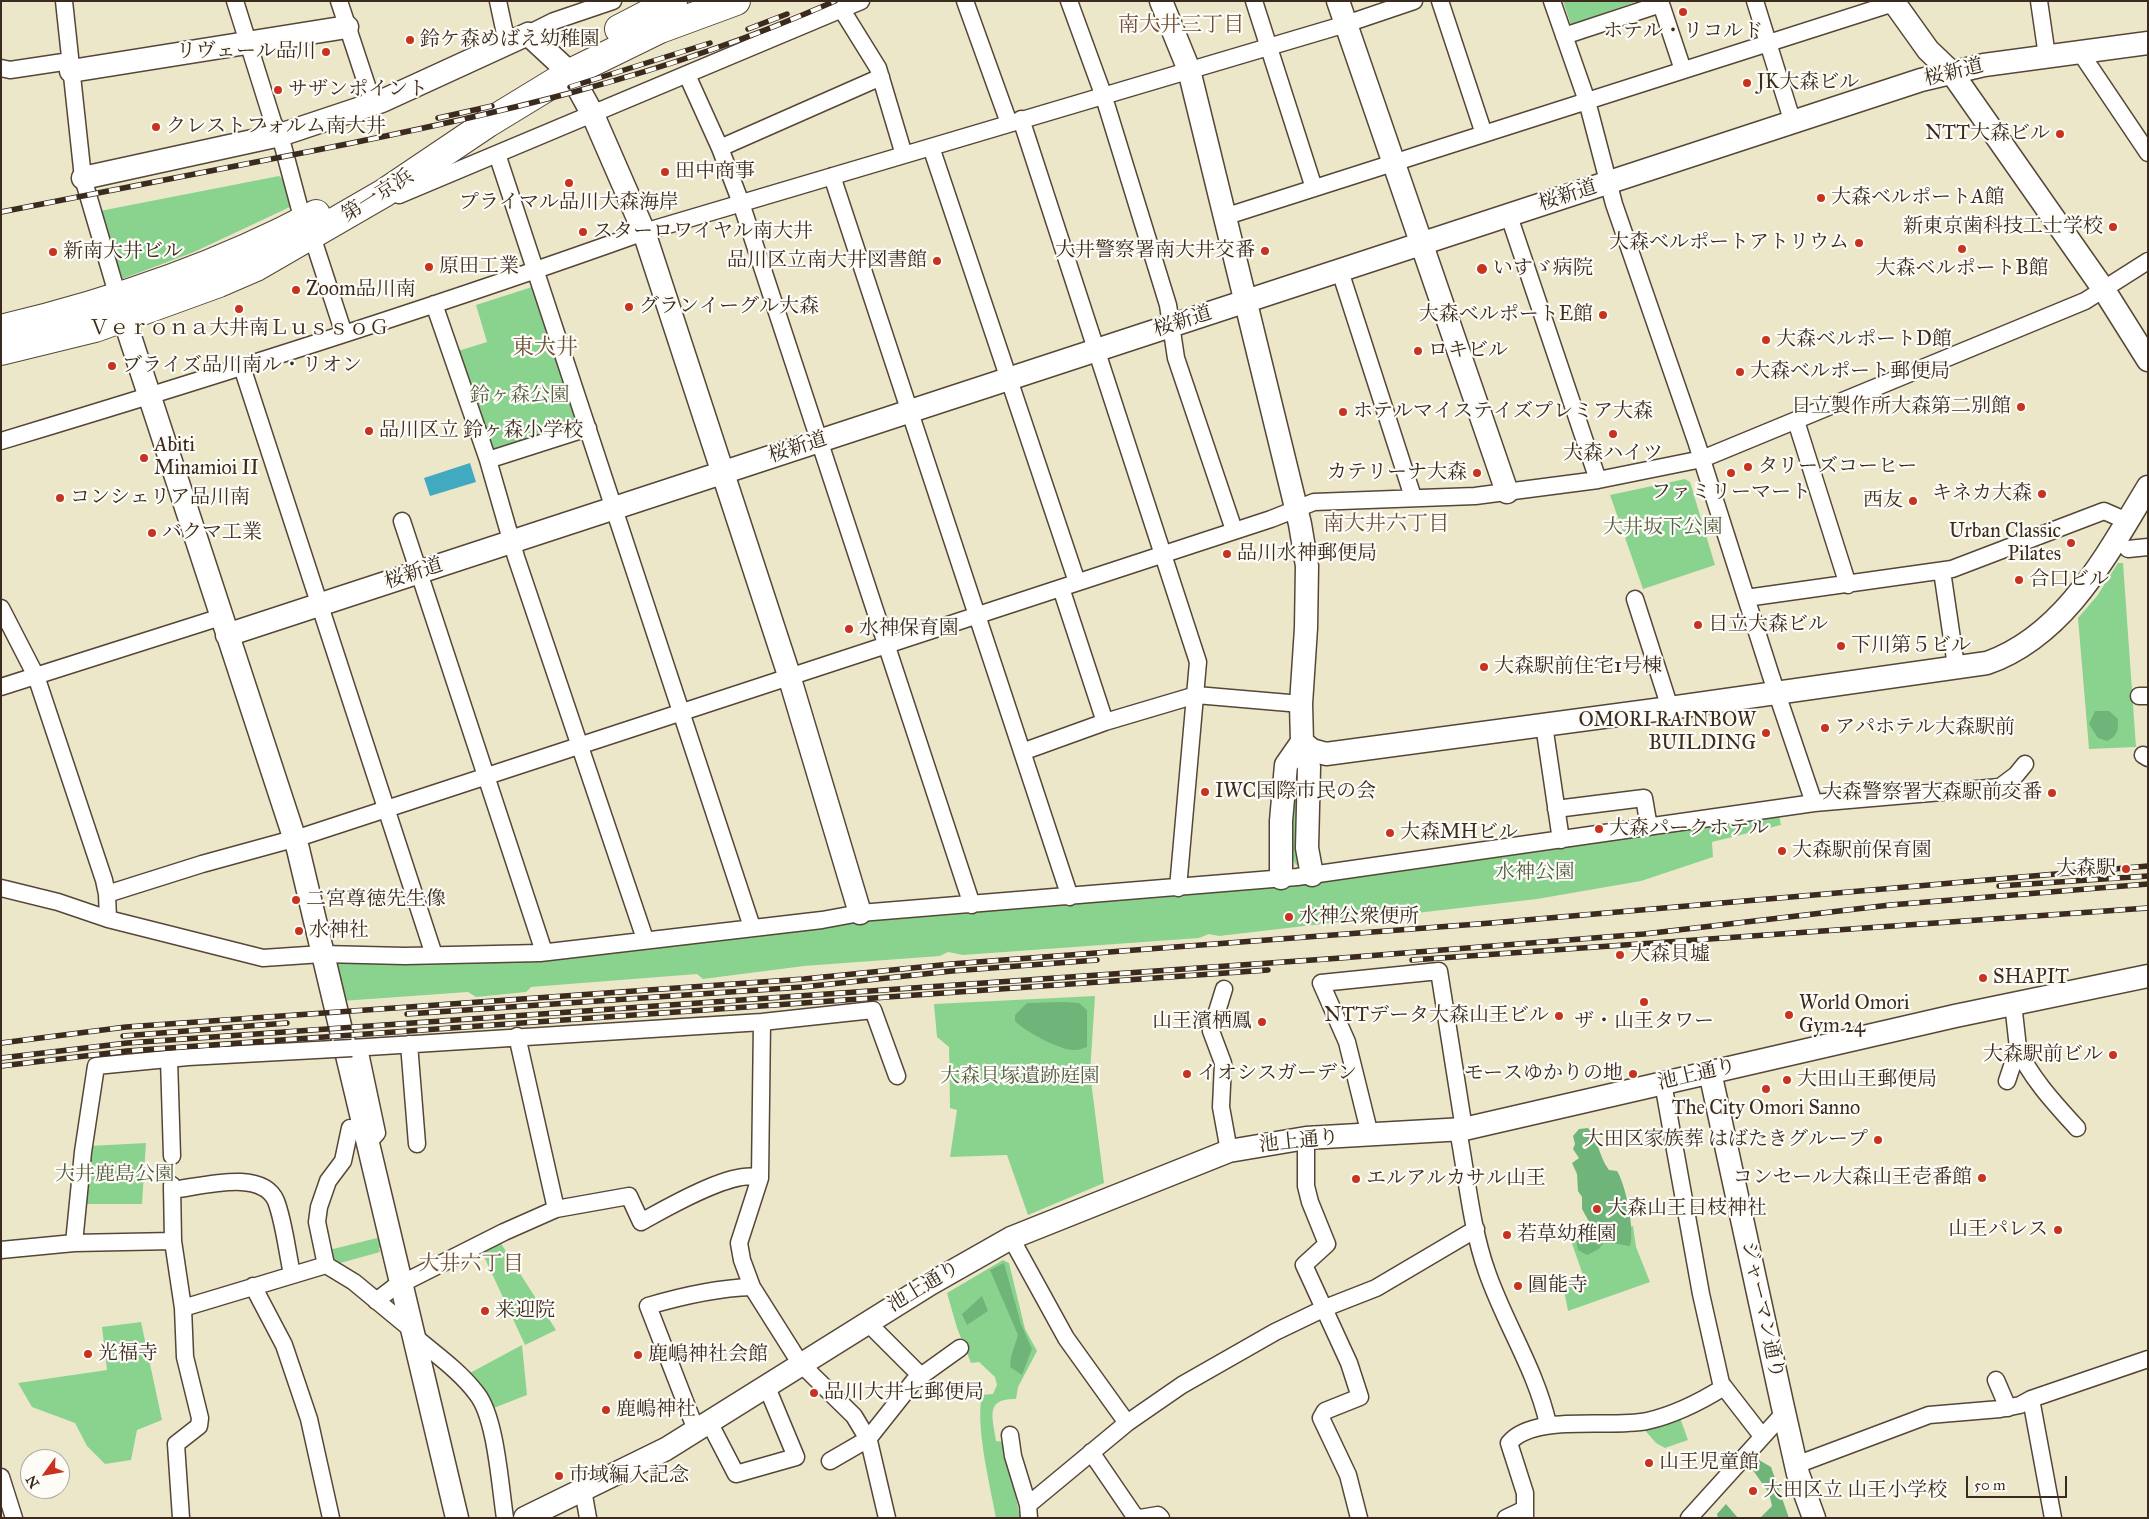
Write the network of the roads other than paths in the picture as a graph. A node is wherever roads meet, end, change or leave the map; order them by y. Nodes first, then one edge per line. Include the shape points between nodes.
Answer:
1 (64, 1) edge
2 (235, 1) edge
3 (339, 1) edge
4 (498, 1) edge
5 (613, 1) edge
6 (736, 1) edge
7 (861, 1) edge
8 (965, 1) edge
9 (1069, 1) edge
10 (1161, 1) edge
11 (1254, 1) edge
12 (1338, 1) edge
13 (1414, 1) edge
14 (1440, 1) edge
15 (1552, 1) edge
16 (1755, 1) edge
17 (2039, 1) edge
18 (1900, 2) edge
19 (665, 3) edge
20 (1660, 3) edge
21 (842, 10) junction
22 (1346, 24) junction
23 (347, 27) junction
24 (528, 34) junction
25 (1564, 36) junction
26 (247, 42) junction
27 (507, 43) junction
28 (1769, 43) junction
29 (2148, 43) edge
30 (1269, 46) junction
31 (2080, 52) junction
32 (2047, 56) junction
33 (70, 66) junction
34 (564, 67) junction
35 (1, 68) edge
36 (1189, 70) junction
37 (1683, 70) junction
38 (1952, 72) junction
39 (687, 76) junction
40 (881, 78) junction
41 (1103, 94) junction
42 (1587, 101) junction
43 (373, 104) junction
44 (593, 116) junction
45 (1015, 121) junction
46 (1792, 123) junction
47 (1484, 134) junction
48 (280, 136) junction
49 (931, 147) junction
50 (720, 148) junction
51 (2148, 153) edge
52 (497, 154) junction
53 (904, 155) junction
54 (1394, 163) junction
55 (832, 176) junction
56 (83, 178) junction
57 (1609, 183) junction
58 (1314, 188) junction
59 (741, 203) junction
60 (1509, 216) junction
61 (1224, 217) junction
62 (317, 227) junction
63 (644, 232) junction
64 (1422, 245) junction
65 (2148, 261) edge
66 (536, 271) junction
67 (1340, 271) junction
68 (2104, 290) junction
69 (1245, 302) junction
70 (434, 304) junction
71 (120, 307) junction
72 (1170, 327) junction
73 (1, 329) edge
74 (344, 334) junction
75 (1096, 351) junction
76 (1, 352) edge
77 (2148, 360) edge
78 (242, 367) junction
79 (1008, 380) junction
80 (149, 397) junction
81 (909, 412) junction
82 (1796, 421) junction
83 (588, 428) junction
84 (1, 441) edge
85 (820, 441) junction
86 (1702, 459) junction
87 (488, 460) junction
88 (722, 473) junction
89 (1598, 480) junction
90 (2148, 487) edge
91 (1507, 492) junction
92 (1413, 497) junction
93 (614, 508) junction
94 (1297, 510) junction
95 (402, 521) dead end
96 (2127, 521) junction
97 (1234, 530) junction
98 (511, 542) junction
99 (2148, 548) edge
100 (2128, 550) dead end
101 (1165, 553) junction
102 (1942, 571) junction
103 (418, 573) junction
104 (1077, 582) junction
105 (1848, 585) junction
106 (1061, 588) junction
107 (1746, 598) junction
108 (1635, 599) dead end
109 (320, 605) junction
110 (1, 608) edge
111 (978, 615) junction
112 (224, 626) junction
113 (888, 646) junction
114 (1956, 666) junction
115 (36, 676) junction
116 (790, 677) junction
117 (1, 687) edge
118 (1777, 692) junction
119 (1196, 695) junction
120 (1301, 704) junction
121 (1670, 708) junction
122 (682, 713) junction
123 (1105, 722) junction
124 (1544, 725) junction
125 (1302, 742) junction
126 (580, 746) junction
127 (1022, 752) junction
128 (2026, 764) dead end
129 (487, 776) junction
130 (1814, 803) junction
131 (387, 809) junction
132 (1556, 809) junction
133 (1649, 827) junction
134 (294, 838) junction
135 (1561, 840) junction
136 (1312, 875) junction
137 (1282, 878) junction
138 (1, 888) edge
139 (1178, 888) junction
140 (107, 894) junction
141 (1070, 897) junction
142 (972, 905) junction
143 (860, 913) junction
144 (108, 919) junction
145 (752, 927) junction
146 (645, 939) junction
147 (544, 952) junction
148 (322, 954) junction
149 (434, 955) junction
150 (2148, 976) edge
151 (1224, 989) dead end
152 (2013, 1003) junction
153 (762, 1022) junction
154 (517, 1036) junction
155 (409, 1044) junction
156 (356, 1048) junction
157 (2018, 1048) junction
158 (169, 1059) junction
159 (1710, 1072) junction
160 (897, 1076) dead end
161 (2007, 1081) dead end
162 (1663, 1083) junction
163 (350, 1128) dead end
164 (2077, 1128) dead end
165 (1461, 1130) junction
166 (1370, 1135) junction
167 (1306, 1138) junction
168 (368, 1142) junction
169 (417, 1144) dead end
170 (1229, 1151) junction
171 (172, 1156) dead end
172 (760, 1178) junction
173 (556, 1209) junction
174 (1476, 1229) junction
175 (1011, 1238) junction
176 (173, 1241) junction
177 (74, 1243) junction
178 (1, 1250) edge
179 (326, 1265) junction
180 (292, 1274) junction
181 (401, 1285) junction
182 (253, 1286) junction
183 (752, 1287) junction
184 (376, 1301) junction
185 (183, 1308) junction
186 (1325, 1308) junction
187 (867, 1322) junction
188 (413, 1333) junction
189 (960, 1348) dead end
190 (2148, 1359) edge
191 (800, 1363) junction
192 (920, 1374) junction
193 (1996, 1380) dead end
194 (766, 1385) junction
195 (1724, 1387) junction
196 (2031, 1399) junction
197 (2008, 1408) junction
198 (1784, 1413) junction
199 (1127, 1424) junction
200 (1548, 1424) junction
201 (702, 1426) junction
202 (1010, 1434) dead end
203 (1762, 1436) junction
204 (868, 1439) junction
205 (1091, 1452) junction
206 (830, 1462) dead end
207 (1796, 1464) junction
208 (1, 1477) edge
209 (583, 1490) junction
210 (1028, 1512) edge
211 (1525, 1514) edge
212 (14, 1518) edge
213 (181, 1518) edge
214 (331, 1518) edge
215 (456, 1518) edge
216 (505, 1518) edge
217 (525, 1518) edge
218 (588, 1518) edge
219 (887, 1518) edge
220 (1136, 1518) edge
221 (1140, 1518) edge
222 (1161, 1518) edge
223 (1359, 1518) edge
224 (1506, 1518) edge
225 (1689, 1518) edge
226 (1814, 1518) edge
227 (2053, 1518) edge

1 - 33 street
2 - 26 street
3 - 23 street
4 - 27 street
5 - 24 street via 554,21
6 - 34 highway, 第一京浜
7 - 21 street
8 - 45 street
9 - 41 street
10 - 36 street
11 - 30 street
12 - 22 street
13 - 22 street
14 - 47 street
15 - 25 street
16 - 28 street
17 - 32 street
18 - 28 street
18 - 38 street via 1928,50
19 - 34 highway, 第一京浜
20 - 25 street
20 - 37 street
21 - 39 street
21 - 40 street
22 - 30 street
22 - 54 street
23 - 26 street
23 - 43 street
24 - 27 street
24 - 34 street
25 - 42 street
26 - 33 street
26 - 48 street
27 - 43 street
28 - 37 street
28 - 46 street
29 - 31 street, 桜新道
30 - 36 street
30 - 58 street
31 - 32 street, 桜新道
31 - 51 street
32 - 38 street, 桜新道
33 - 35 street
33 - 56 street
34 - 44 street
34 - 62 highway, 第一京浜 via 433,162
36 - 41 street
36 - 61 street
37 - 42 street
38 - 46 street, 桜新道
38 - 68 street
39 - 44 street
39 - 50 street
40 - 50 street
40 - 53 street
41 - 45 street
41 - 72 street via 1168,306
42 - 47 street
42 - 57 street
43 - 48 street
44 - 52 street
44 - 63 street
45 - 49 street
45 - 75 street
46 - 57 street, 桜新道
47 - 54 street
48 - 56 street
48 - 62 street
49 - 53 street
49 - 79 street
50 - 59 street
52 - 62 street
52 - 66 street
53 - 55 street
54 - 58 street
54 - 64 street
55 - 59 street
55 - 81 street
56 - 71 street
57 - 60 street, 桜新道
57 - 86 street
58 - 61 street
59 - 63 street
59 - 85 street
60 - 64 street, 桜新道
60 - 89 street
61 - 69 street
62 - 71 highway, 第一京浜 via 256,268 219,283
62 - 74 street
63 - 66 street
63 - 88 street
64 - 67 street, 桜新道
64 - 91 street
65 - 68 street
66 - 70 street
66 - 83 street
67 - 69 street, 桜新道
67 - 92 street
68 - 77 street
68 - 82 street via 2085,301
69 - 72 street, 桜新道
69 - 94 street
70 - 74 street
70 - 87 street
71 - 73 highway, 第一京浜
71 - 76 highway, 第一京浜 via 95,328
71 - 80 street
72 - 75 street, 桜新道
72 - 97 street via 1176,358
74 - 78 street
75 - 79 street, 桜新道
75 - 101 street
78 - 80 street
78 - 109 street
79 - 81 street, 桜新道
79 - 104 street
80 - 84 street
80 - 112 street
81 - 85 street, 桜新道
81 - 111 street
82 - 86 street
82 - 105 street
83 - 87 street
83 - 93 street
85 - 88 street, 桜新道
85 - 113 street
86 - 89 street
86 - 107 street
87 - 98 street
88 - 93 street, 桜新道
88 - 116 street
89 - 91 street
90 - 96 street
91 - 92 street
92 - 94 street via 1314,502
93 - 98 street, 桜新道
93 - 122 street
94 - 97 street
94 - 120 street via 1307,566
95 - 103 street
96 - 102 street via 2104,511
96 - 114 street via 2082,589 2052,622 2026,644 2000,658 1970,666
97 - 101 street
98 - 103 street, 桜新道
98 - 126 street
99 - 100 street
101 - 104 street
101 - 119 street via 1198,662
102 - 105 street
102 - 114 street
103 - 109 street, 桜新道
103 - 129 street
104 - 106 street
105 - 107 street
106 - 111 street
106 - 123 street
107 - 118 street
108 - 121 street
109 - 112 street, 桜新道
109 - 131 street
110 - 115 street
111 - 113 street
111 - 127 street
112 - 115 street, 桜新道
112 - 134 street
113 - 116 street
113 - 142 street
114 - 118 street
115 - 117 street, 桜新道
115 - 140 street
116 - 122 street
116 - 143 street
118 - 121 street
118 - 130 street
119 - 120 street
119 - 123 street
119 - 139 street
120 - 125 street
121 - 124 street
122 - 126 street
122 - 145 street
123 - 127 street
124 - 125 street via 1326,754 1312,750
124 - 132 street
125 - 136 street via 1309,767 1307,848
125 - 137 street via 1286,765 1281,821
126 - 129 street
126 - 146 street
127 - 141 street
128 - 130 street via 2000,787
129 - 131 street
129 - 147 street
130 - 133 street
131 - 134 street
131 - 149 street
132 - 133 street via 1644,798
132 - 135 street
133 - 135 street
134 - 140 street
134 - 148 street
135 - 136 street
136 - 137 street
137 - 139 street
138 - 144 street
139 - 141 street
140 - 144 street
141 - 142 street
142 - 143 street
143 - 145 street
144 - 148 street via 263,958
145 - 146 street
146 - 147 street
147 - 149 street
148 - 149 street
148 - 168 street
150 - 152 street, 池上通り
151 - 170 street via 1211,1031 1223,1063 1221,1107
152 - 157 street
152 - 159 street, 池上通り
153 - 154 street
153 - 160 street via 873,1010
153 - 172 street
154 - 155 street
154 - 173 street
155 - 156 street
155 - 169 street
156 - 158 street, bridge
156 - 168 street via 377,1133
157 - 161 street
157 - 164 street via 2027,1065
158 - 171 street
158 - 177 street via 96,1066
159 - 162 street, 池上通り
159 - 198 street, ジャーマン通り
162 - 165 street, 池上通り
162 - 195 street via 1701,1294
163 - 179 street via 343,1161 328,1181 316,1222
165 - 166 street, 池上通り
165 - 166 street via 1439,972 1320,983 1347,1042
165 - 174 street
166 - 167 street, 池上通り
167 - 170 street, 池上通り
167 - 186 street via 1306,1186 1327,1244 1304,1264
168 - 181 street
170 - 175 street, 池上通り
172 - 173 street via 753,1175 743,1177 691,1194 641,1222 629,1196
172 - 183 street via 740,1243 742,1260
173 - 181 street
174 - 186 street via 1376,1288
174 - 200 street via 1487,1272 1531,1370
175 - 187 street, 池上通り
175 - 199 street via 1066,1338
176 - 177 street
176 - 180 street via 172,1188 244,1180 259,1183 276,1201
176 - 185 street
177 - 178 street
179 - 180 street
179 - 184 street via 354,1282
180 - 182 street
181 - 184 street
181 - 188 street
182 - 185 street
182 - 214 street via 284,1345 309,1418
183 - 191 street
183 - 201 street via 683,1296 648,1306
184 - 188 street
185 - 213 street via 185,1357 200,1418 199,1426 176,1444
186 - 199 street via 1274,1332 1182,1385
186 - 223 street via 1360,1397 1325,1411 1321,1418 1348,1475
187 - 191 street, 池上通り
187 - 192 street
188 - 215 street
188 - 216 street via 478,1395 490,1426
189 - 192 street
190 - 196 street
191 - 194 street, 池上通り
191 - 204 street via 854,1416
192 - 204 street
193 - 197 street
194 - 201 street, 池上通り
194 - 201 street via 796,1457 736,1474
195 - 200 street via 1674,1413 1646,1421
195 - 203 street
196 - 197 street
196 - 227 street
197 - 207 street via 1929,1416
198 - 203 street
198 - 207 street, ジャーマン通り
199 - 205 street
200 - 211 street via 1515,1437 1509,1443 1525,1493
201 - 209 street, 池上通り via 666,1449
202 - 210 street
203 - 225 street
204 - 206 street
204 - 219 street
205 - 210 street
205 - 220 street
207 - 226 street, ジャーマン通り
208 - 212 street
209 - 217 street, 池上通り
209 - 218 street
211 - 224 street
221 - 222 street via 1158,1515

